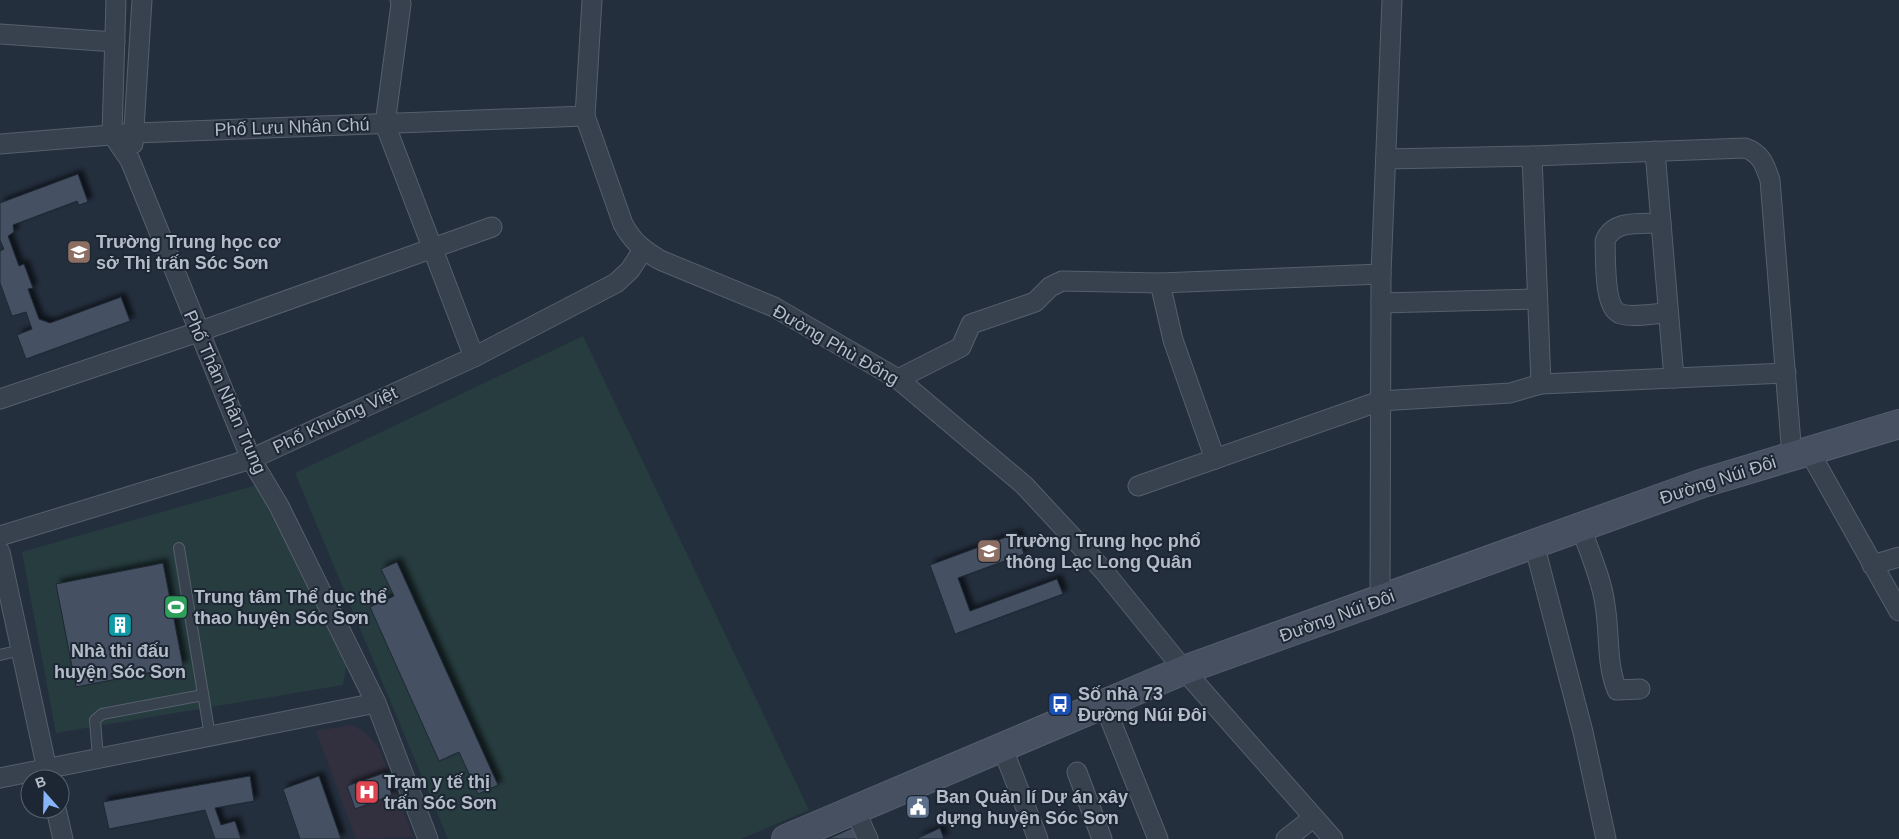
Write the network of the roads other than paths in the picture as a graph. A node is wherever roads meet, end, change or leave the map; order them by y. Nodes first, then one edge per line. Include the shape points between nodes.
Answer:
1 (116, 0) edge
2 (142, 0) edge
3 (400, 0) edge
4 (592, 0) edge
5 (1392, 0) edge
6 (0, 34) edge
7 (115, 42) junction
8 (585, 116) junction
9 (385, 124) junction
10 (135, 133) junction
11 (112, 134) junction
12 (0, 144) edge
13 (1655, 151) junction
14 (1532, 156) junction
15 (1386, 159) junction
16 (130, 160) junction
17 (1661, 223) junction
18 (492, 227) dead end
19 (433, 249) junction
20 (643, 250) junction
21 (1381, 274) junction
22 (1160, 283) junction
23 (1537, 299) junction
24 (1381, 303) junction
25 (1668, 313) junction
26 (198, 332) junction
27 (474, 357) junction
28 (1786, 373) junction
29 (1674, 378) junction
30 (898, 379) junction
31 (1541, 384) junction
32 (0, 399) edge
33 (1380, 401) junction
34 (1899, 424) edge
35 (1800, 454) junction
36 (251, 459) junction
37 (1215, 459) junction
38 (1138, 486) dead end
39 (1581, 527) junction
40 (0, 536) edge
41 (1534, 544) junction
42 (179, 548) dead end
43 (0, 552) edge
44 (1899, 557) edge
45 (1872, 565) junction
46 (1380, 601) junction
47 (1899, 611) edge
48 (21, 650) junction
49 (0, 655) edge
50 (1184, 670) junction
51 (1640, 689) dead end
52 (203, 695) junction
53 (376, 704) junction
54 (1104, 704) junction
55 (210, 736) junction
56 (1002, 748) junction
57 (98, 758) junction
58 (47, 769) edge
59 (64, 769) edge
60 (1076, 772) dead end
61 (20, 776) edge
62 (0, 778) edge
63 (855, 810) junction
64 (1313, 818) junction
65 (58, 819) edge
66 (63, 839) edge
67 (428, 839) edge
68 (786, 839) edge
69 (868, 839) edge
70 (1038, 839) edge
71 (1102, 839) edge
72 (1158, 839) edge
73 (1286, 839) edge
74 (1333, 839) edge
75 (1606, 839) edge

1 - 7 street
2 - 10 street
3 - 9 street
4 - 8 street, Đường Phù Đổng
5 - 15 street
6 - 7 street
7 - 11 street
8 - 9 street, Phố Lưu Nhân Chú
8 - 20 street, Đường Phù Đổng via 623,224 631,239
9 - 10 street, Phố Lưu Nhân Chú
9 - 19 street
10 - 11 street, Phố Lưu Nhân Chú
10 - 16 street
11 - 12 street, Phố Lưu Nhân Chú
11 - 16 street, Phố Thân Nhân Trung
13 - 14 street
13 - 17 street
13 - 28 street via 1745,148 1762,159 1770,180
14 - 15 street
14 - 23 street
15 - 21 street
16 - 26 street, Phố Thân Nhân Trung
17 - 25 street
17 - 25 street via 1624,225 1614,227 1608,233 1605,241 1609,298 1616,312 1622,315
18 - 19 street
19 - 26 street
19 - 27 street
20 - 27 street, Phố Khuông Việt via 630,270 616,283
20 - 30 street, Đường Phù Đổng via 774,307
21 - 22 street
21 - 24 street
22 - 30 street via 1062,281 1050,287 1035,302 971,324 961,347
22 - 37 street via 1173,340
23 - 24 street
23 - 31 street
24 - 33 street
25 - 29 street
26 - 32 street
26 - 36 street, Phố Thân Nhân Trung
27 - 36 street, Phố Khuông Việt
28 - 29 street
28 - 35 street
29 - 31 street
30 - 50 street, Đường Phù Đổng via 1024,485 1103,570
31 - 33 street via 1510,392
33 - 37 street
33 - 46 street
34 - 35 main road, Đường Núi Đôi
35 - 39 main road, Đường Núi Đôi via 1703,483
35 - 45 street
36 - 40 street, Phố Khuông Việt
36 - 53 street, Phố Thân Nhân Trung via 279,506
37 - 38 street
39 - 41 main road, Đường Núi Đôi
39 - 51 street via 1605,603 1614,683 1617,690
41 - 46 main road, Đường Núi Đôi
41 - 75 street via 1583,732
42 - 52 lane
43 - 48 street
44 - 45 street
45 - 47 street
46 - 50 main road, Đường Núi Đôi
48 - 49 lane
48 - 58 street
50 - 54 main road, Đường Núi Đôi
50 - 64 street, Đường Phù Đổng
52 - 55 lane
52 - 57 lane via 102,714 95,720 94,727
53 - 55 street
53 - 67 street, Phố Thân Nhân Trung
54 - 56 main road, Đường Núi Đôi
54 - 72 street
55 - 57 street
56 - 63 main road, Đường Núi Đôi
56 - 70 street
57 - 59 street
60 - 71 street
61 - 62 street
63 - 68 main road, Đường Núi Đôi
63 - 69 street
64 - 73 street
64 - 74 street, Đường Phù Đổng
65 - 66 street

